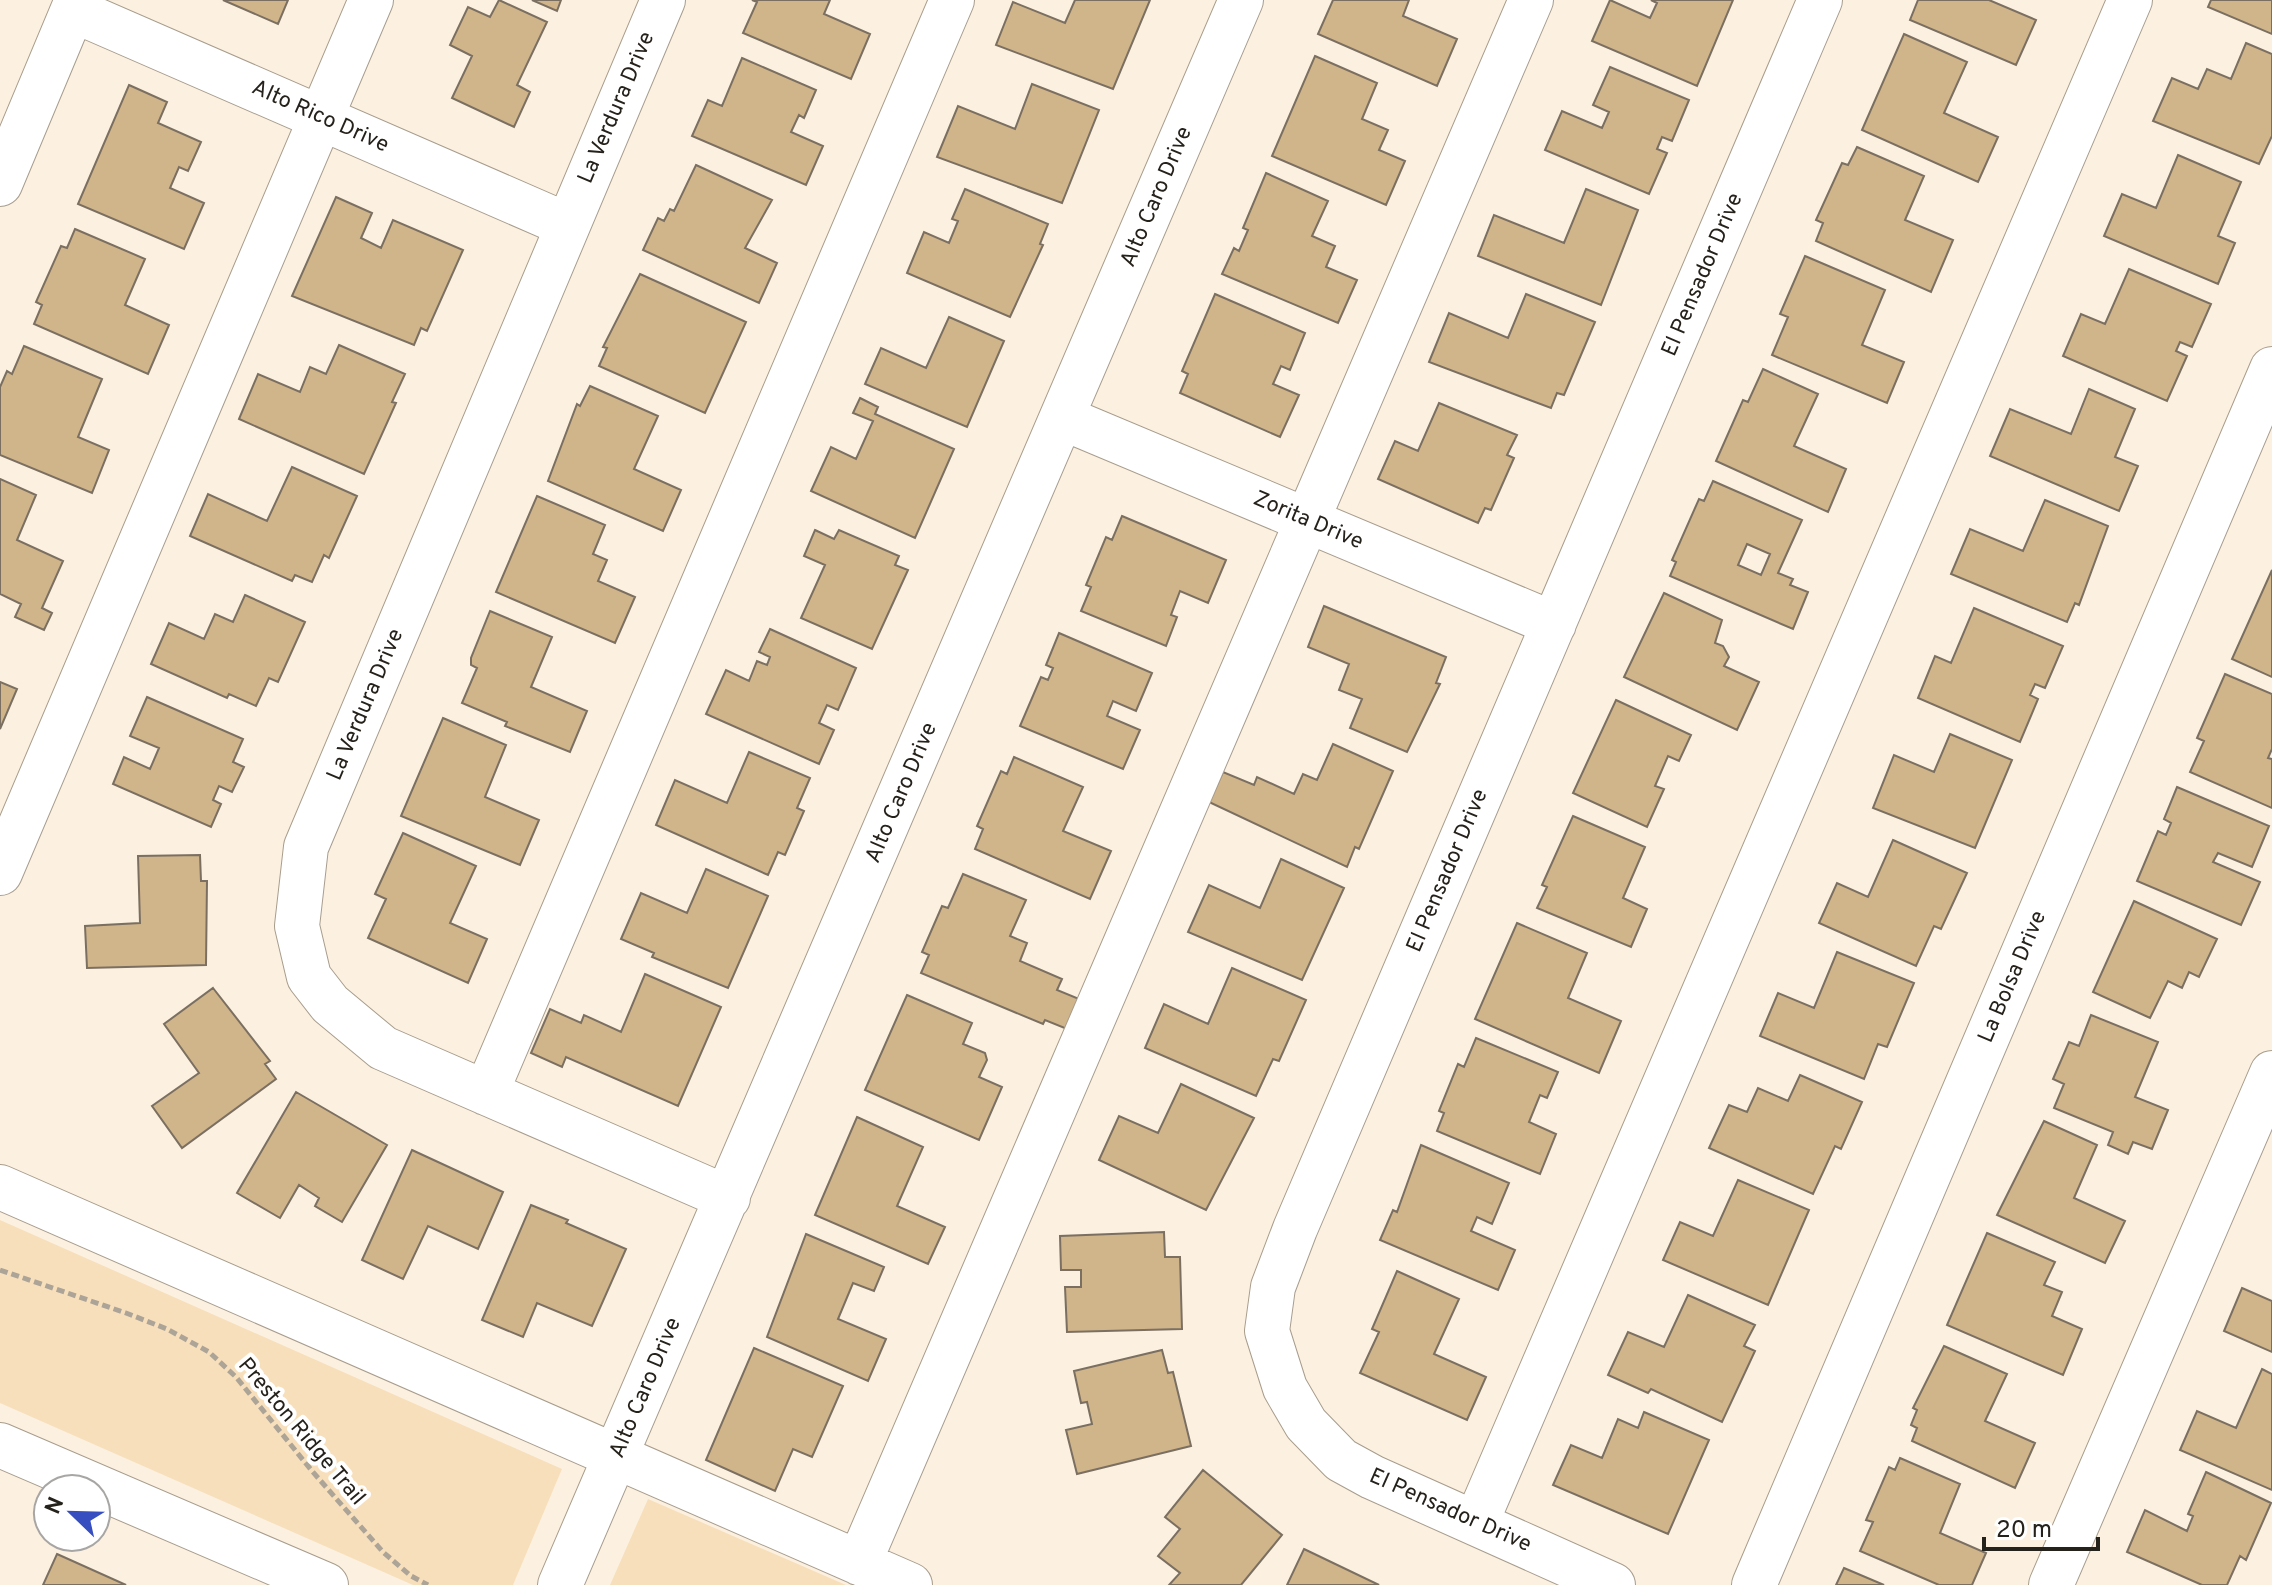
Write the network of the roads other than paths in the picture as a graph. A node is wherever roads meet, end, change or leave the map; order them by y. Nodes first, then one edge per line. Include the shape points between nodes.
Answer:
1 (371, 0) edge
2 (663, 0) edge
3 (952, 0) edge
4 (1241, 0) edge
5 (1531, 0) edge
6 (1820, 0) edge
7 (2130, 0) edge
8 (75, 5) edge
9 (321, 118) junction
10 (0, 184) edge
11 (567, 225) junction
12 (2272, 369) edge
13 (1063, 418) junction
14 (1306, 520) junction
15 (1554, 624) junction
16 (0, 873) edge
17 (2272, 1073) edge
18 (486, 1093) junction
19 (0, 1187) edge
20 (728, 1198) junction
21 (3, 1454) edge
22 (616, 1457) junction
23 (1476, 1523) junction
24 (859, 1563) junction
25 (244, 1569) edge
26 (326, 1585) edge
27 (560, 1585) edge
28 (910, 1585) edge
29 (1613, 1585) edge
30 (1754, 1585) edge
31 (2051, 1585) edge

1 - 9 street
2 - 11 street, La Verdura Drive
3 - 18 street
4 - 13 street, Alto Caro Drive
5 - 14 street
6 - 15 street, El Pensador Drive
7 - 23 street
8 - 9 street, Alto Rico Drive
8 - 10 street
9 - 11 street, Alto Rico Drive
9 - 16 street
11 - 18 street, La Verdura Drive via 306,847 297,926 309,977 330,1004 383,1048
12 - 30 street, La Bolsa Drive
13 - 14 street, Zorita Drive
13 - 20 street, Alto Caro Drive
14 - 15 street, Zorita Drive
14 - 24 street
15 - 23 street, El Pensador Drive via 1295,1229 1273,1287 1267,1331 1285,1388 1306,1424 1341,1460
17 - 31 street
18 - 20 street, La Verdura Drive
19 - 22 street
20 - 22 street, Alto Caro Drive
21 - 25 street
22 - 24 street
22 - 27 street, Alto Caro Drive
23 - 29 street, El Pensador Drive
24 - 28 street
25 - 26 street

